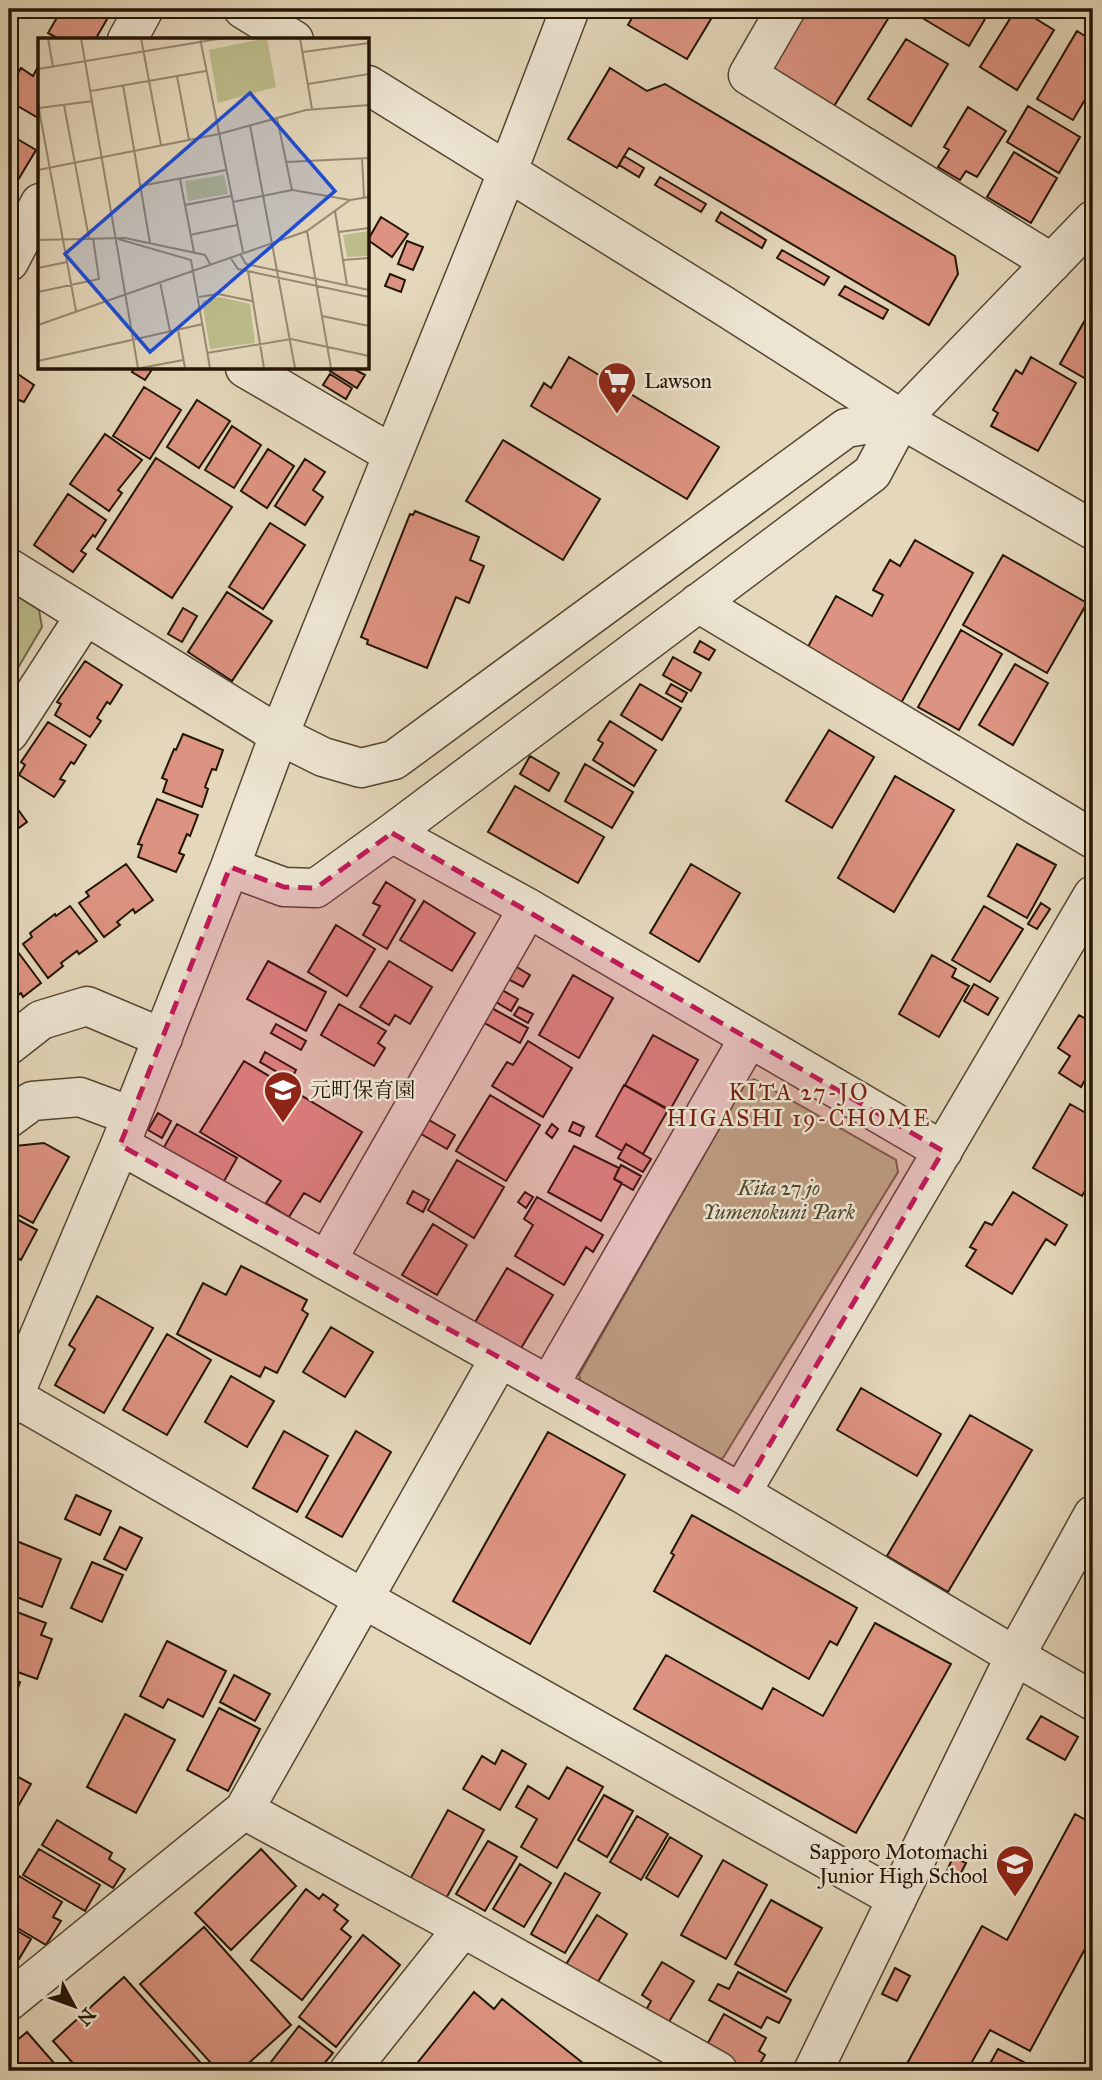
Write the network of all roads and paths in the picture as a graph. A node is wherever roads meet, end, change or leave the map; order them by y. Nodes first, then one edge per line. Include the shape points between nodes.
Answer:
1 (144, 9) edge
2 (243, 9) edge
3 (570, 9) edge
4 (786, 9) edge
5 (128, 38) edge
6 (291, 38) edge
7 (369, 86) edge
8 (507, 173) junction
9 (38, 209) edge
10 (1078, 245) edge
11 (24, 249) edge
12 (246, 369) edge
13 (901, 419) junction
14 (392, 454) junction
15 (1093, 530) edge
16 (9, 568) edge
17 (698, 603) junction
18 (85, 616) junction
19 (9, 733) edge
20 (279, 735) junction
21 (392, 833) junction
22 (1093, 839) edge
23 (230, 867) junction
24 (1093, 895) edge
25 (528, 908) junction
26 (163, 1038) junction
27 (749, 1038) junction
28 (9, 1045) edge
29 (9, 1118) edge
30 (125, 1131) junction
31 (943, 1151) junction
32 (327, 1260) junction
33 (499, 1359) junction
34 (548, 1385) junction
35 (10, 1399) edge
36 (741, 1493) junction
37 (1093, 1515) edge
38 (362, 1598) junction
39 (1015, 1656) junction
40 (1093, 1701) edge
41 (244, 1810) junction
42 (897, 1899) junction
43 (463, 1928) junction
44 (9, 2001) edge
45 (349, 2071) edge
46 (718, 2071) edge
47 (813, 2071) edge

1 - 5 street
2 - 6 street
3 - 8 street
4 - 10 street via 748,75
7 - 8 street
8 - 13 street
8 - 14 street
9 - 11 street
10 - 13 street
12 - 14 street
13 - 15 street
13 - 17 street via 872,472
13 - 20 street via 846,428 394,760 361,768 323,757
14 - 20 street
16 - 18 street
17 - 21 street
17 - 22 street
18 - 19 street
18 - 20 street
20 - 23 street
21 - 23 street via 316,888 284,887
21 - 25 street
23 - 26 street
24 - 31 street
25 - 27 street
25 - 32 street
26 - 28 street via 87,1006 41,1020
26 - 30 street
27 - 31 street
27 - 34 street
29 - 30 street via 32,1101 80,1097
30 - 32 street
30 - 35 street
31 - 36 street
32 - 33 street
33 - 34 street
33 - 38 street
34 - 36 street
35 - 38 street
36 - 39 street
37 - 39 street
38 - 41 street
38 - 42 street
39 - 40 street
39 - 42 street
41 - 43 street
41 - 44 street
42 - 47 street
43 - 45 street
43 - 46 street

